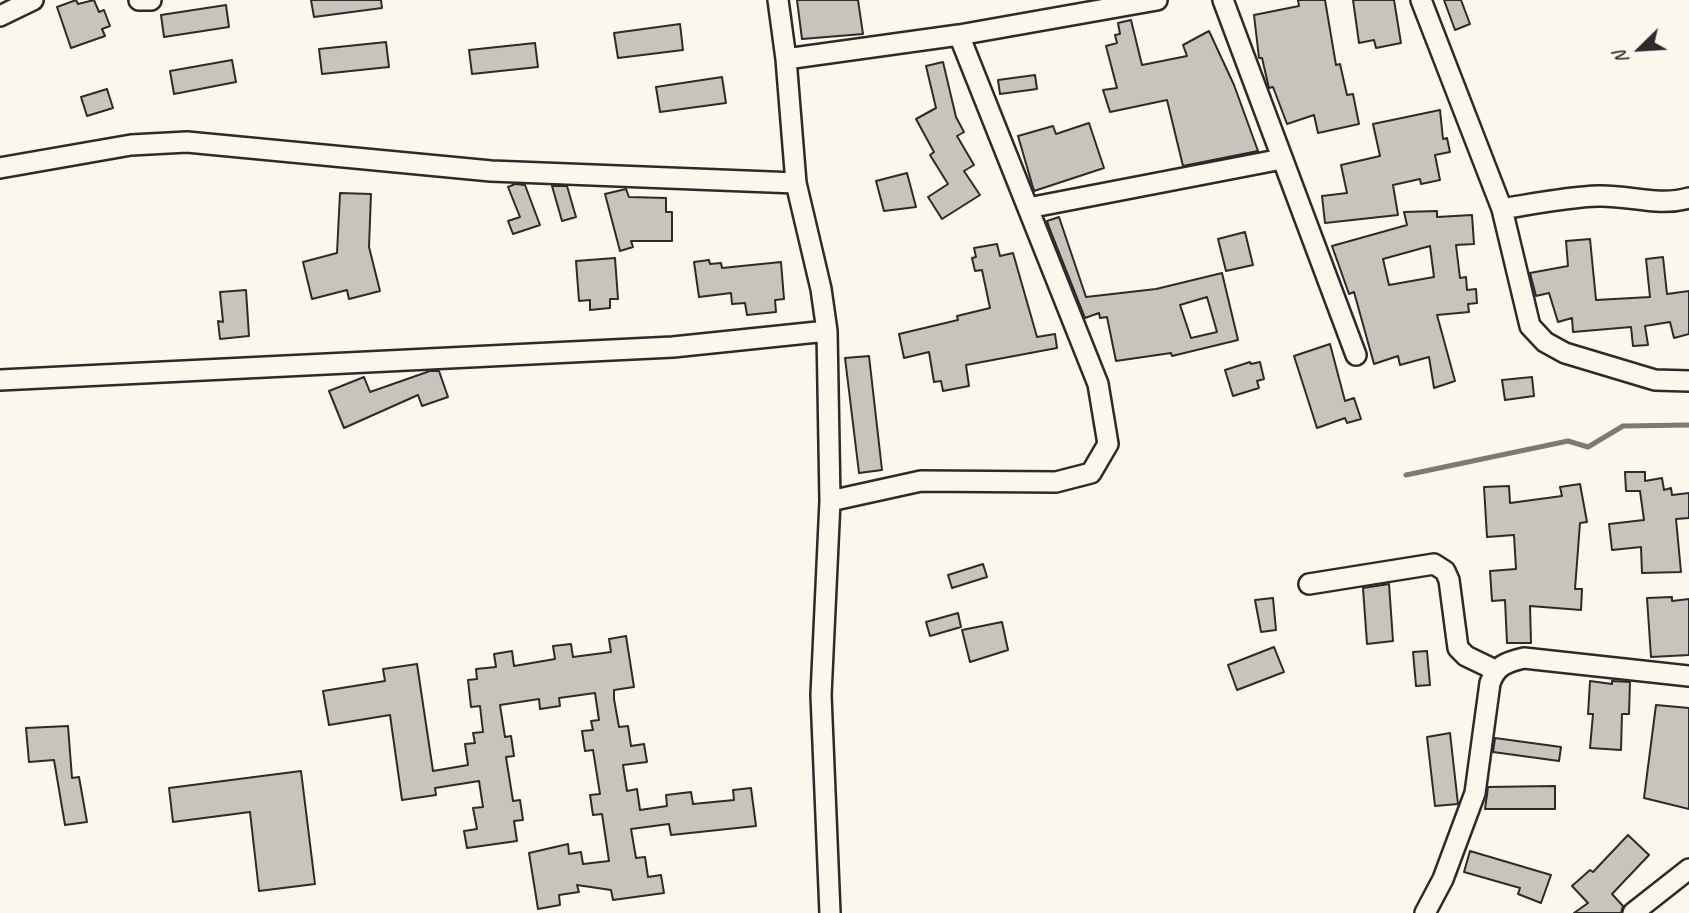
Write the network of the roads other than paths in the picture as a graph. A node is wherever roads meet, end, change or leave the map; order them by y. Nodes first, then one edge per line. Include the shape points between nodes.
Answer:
1 (33, 0) edge
2 (139, 0) edge
3 (151, 0) edge
4 (778, 0) edge
5 (1157, 0) edge
6 (1223, 0) edge
7 (1421, 0) edge
8 (0, 16) edge
9 (959, 35) junction
10 (786, 59) junction
11 (1282, 159) junction
12 (0, 168) edge
13 (796, 183) junction
14 (1689, 198) edge
15 (1028, 208) junction
16 (1502, 209) junction
17 (827, 331) junction
18 (1356, 355) dead end
19 (0, 380) edge
20 (1689, 381) edge
21 (830, 501) junction
22 (1309, 584) dead end
23 (1495, 670) junction
24 (1689, 676) edge
25 (1689, 869) edge
26 (830, 913) edge
27 (1425, 913) edge
28 (1633, 913) edge

1 - 8 street
2 - 3 street
4 - 10 street
5 - 9 street
6 - 11 street
7 - 16 street
9 - 10 street
9 - 15 street
10 - 13 street
11 - 15 street
11 - 18 street
12 - 13 street via 131,145 187,142 491,171
13 - 17 street
14 - 16 street via 1659,203 1582,197
15 - 21 street via 1098,384 1108,444 1091,473 1056,482 921,481
16 - 20 street via 1530,326 1545,342 1565,353 1655,380
17 - 19 street via 673,347
17 - 21 street
21 - 26 street via 821,695
22 - 23 street via 1434,564 1449,580 1458,648
23 - 24 street via 1524,658
23 - 27 street via 1475,793 1443,879
25 - 28 street

